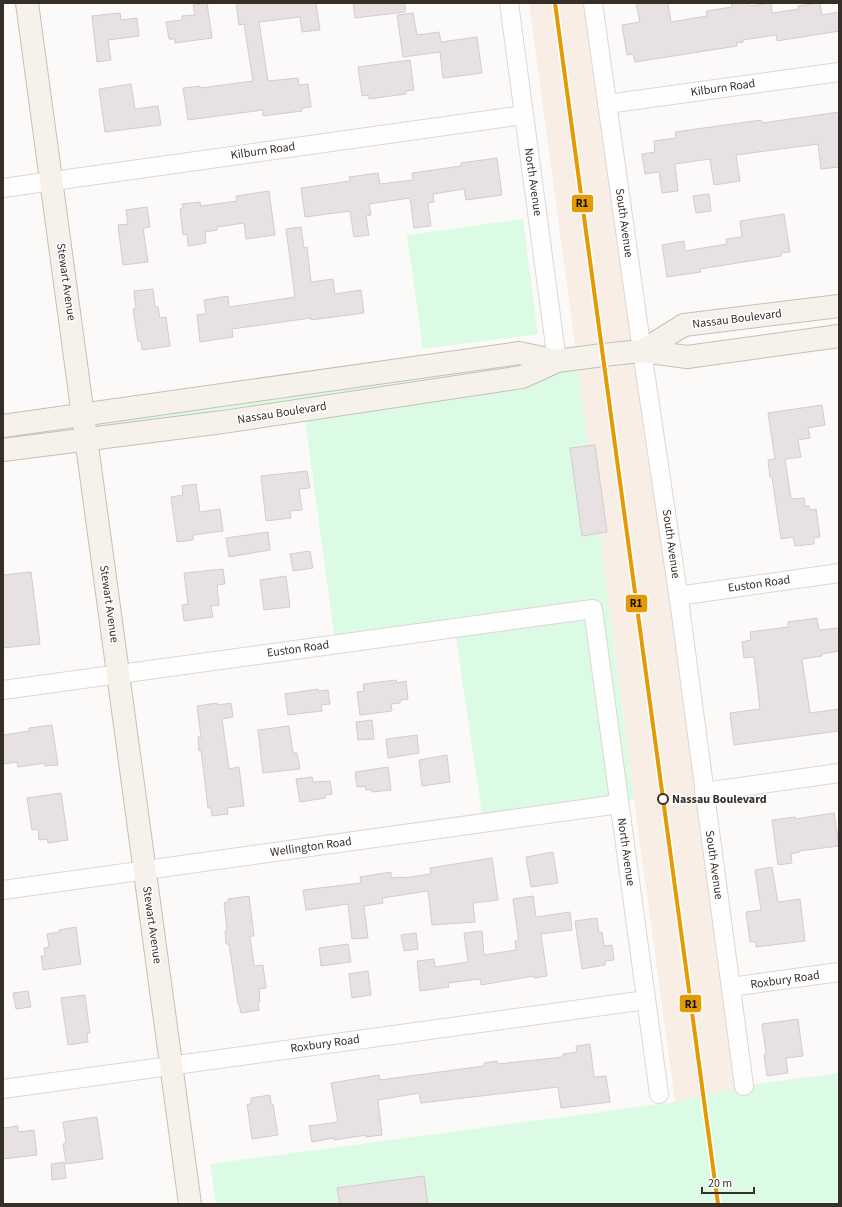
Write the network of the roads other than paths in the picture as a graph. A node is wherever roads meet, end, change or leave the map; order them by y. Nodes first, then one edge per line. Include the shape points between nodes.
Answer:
1 (27, 3) edge
2 (509, 3) edge
3 (593, 3) edge
4 (839, 72) edge
5 (607, 104) junction
6 (524, 115) junction
7 (52, 181) junction
8 (3, 188) edge
9 (839, 306) edge
10 (839, 336) edge
11 (642, 351) junction
12 (557, 361) junction
13 (84, 415) junction
14 (3, 426) edge
15 (87, 438) junction
16 (3, 450) edge
17 (839, 573) edge
18 (678, 596) junction
19 (593, 609) joint
20 (118, 674) junction
21 (3, 690) edge
22 (839, 773) edge
23 (704, 792) junction
24 (619, 804) junction
25 (145, 870) junction
26 (3, 890) edge
27 (839, 972) edge
28 (731, 987) junction
29 (646, 1000) junction
30 (171, 1065) junction
31 (744, 1086) dead end
32 (3, 1089) edge
33 (659, 1094) dead end
34 (190, 1204) edge

1 - 7 main road, Stewart Avenue
2 - 6 street, North Avenue
3 - 5 street, South Avenue
4 - 5 street, Kilburn Road
5 - 11 street, South Avenue
6 - 7 street, Kilburn Road
6 - 12 street, North Avenue
7 - 8 street, Kilburn Road
7 - 13 main road, Stewart Avenue
9 - 11 main road, Nassau Boulevard via 684,325
10 - 11 main road, Nassau Boulevard via 687,357
11 - 12 main road, Nassau Boulevard
11 - 18 street, South Avenue
12 - 13 main road, Nassau Boulevard via 519,353
12 - 15 main road, Nassau Boulevard via 522,377 223,422
13 - 14 main road, Nassau Boulevard
13 - 15 main road, Stewart Avenue
15 - 16 main road, Nassau Boulevard
15 - 20 main road, Stewart Avenue
17 - 18 street, Euston Road
18 - 23 street, South Avenue
19 - 20 street, Euston Road
19 - 24 street, North Avenue
20 - 21 street, Euston Road
20 - 25 main road, Stewart Avenue
22 - 23 street
23 - 28 street, South Avenue
24 - 25 street, Wellington Road
24 - 29 street, North Avenue
25 - 26 street, Wellington Road
25 - 30 main road, Stewart Avenue
27 - 28 street, Roxbury Road
28 - 31 street, South Avenue
29 - 30 street, Roxbury Road
29 - 33 street, North Avenue
30 - 32 street, Roxbury Road
30 - 34 main road, Stewart Avenue

